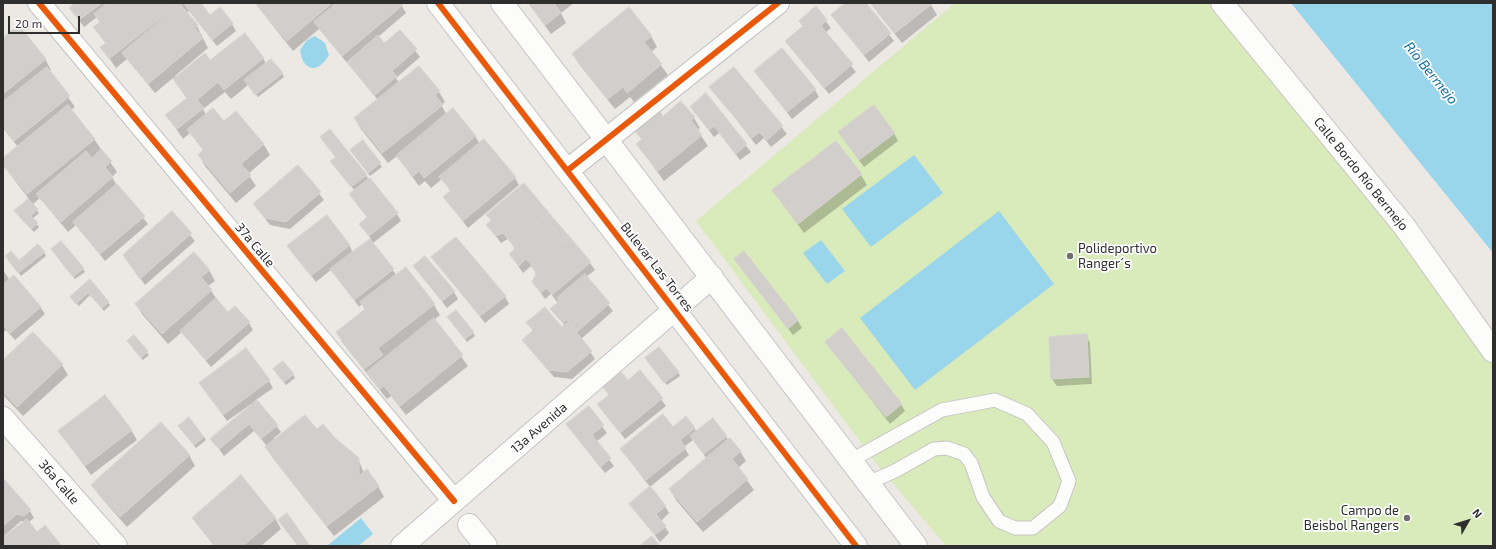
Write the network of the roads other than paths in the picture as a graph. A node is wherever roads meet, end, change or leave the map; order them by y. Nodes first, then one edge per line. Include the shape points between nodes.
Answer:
1 (39, 3) edge
2 (438, 3) edge
3 (502, 3) edge
4 (1222, 3) edge
5 (772, 5) edge
6 (607, 140) junction
7 (568, 170) junction
8 (712, 277) junction
9 (676, 309) junction
10 (1493, 351) edge
11 (3, 418) edge
12 (850, 461) junction
13 (868, 483) junction
14 (454, 501) junction
15 (469, 525) dead end
16 (116, 546) edge
17 (402, 546) edge
18 (486, 546) edge
19 (856, 546) edge
20 (916, 546) edge

1 - 14 street, 37a Calle
2 - 7 street, Bulevar Las Torres
3 - 6 street
4 - 10 street, Calle Bordo Río Bermejo via 1404,226
5 - 6 street
6 - 7 street
6 - 8 street
7 - 9 street, Bulevar Las Torres
8 - 9 street, 13a Avenida
8 - 12 street
9 - 14 street, 13a Avenida
9 - 19 street, Bulevar Las Torres
11 - 16 street, 36a Calle
12 - 13 street
12 - 13 lane via 942,410 995,400 1027,414 1053,442 1069,481 1060,506 1034,528 1015,528 999,521 983,496 971,463 964,454 947,448 934,449
13 - 20 street
14 - 17 street, 13a Avenida
15 - 18 street

